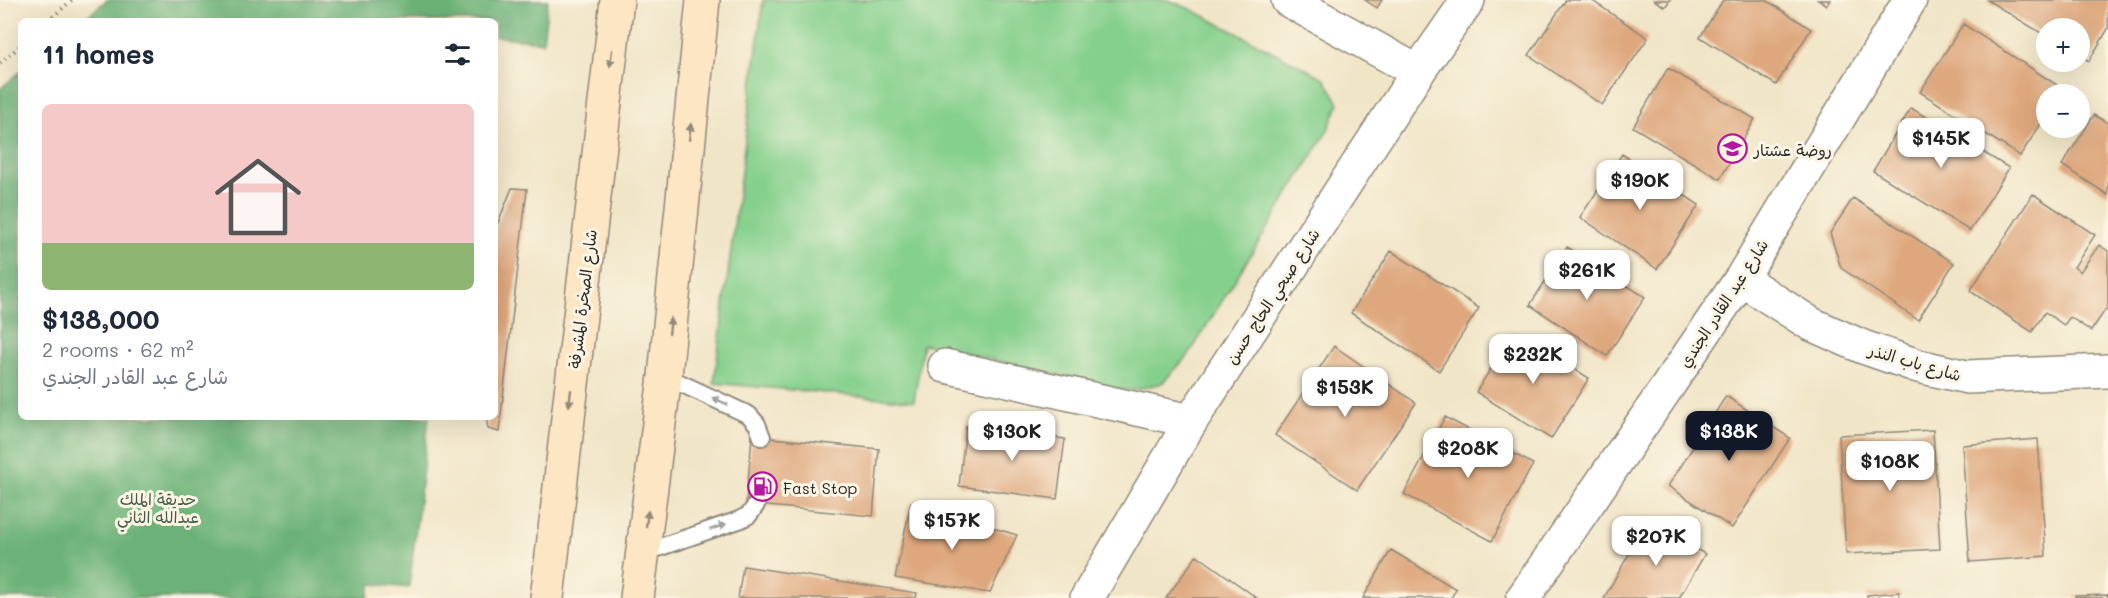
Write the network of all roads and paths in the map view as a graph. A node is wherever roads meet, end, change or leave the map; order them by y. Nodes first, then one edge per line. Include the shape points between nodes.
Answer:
1 (72, 0) edge
2 (617, 0) edge
3 (703, 0) edge
4 (1288, 0) edge
5 (1468, 0) edge
6 (1910, 0) edge
7 (51, 18) edge
8 (18, 48) edge
9 (0, 63) edge
10 (1418, 72) junction
11 (1741, 279) junction
12 (945, 366) dead end
13 (2108, 371) edge
14 (665, 376) junction
15 (1191, 421) junction
16 (762, 437) dead end
17 (756, 505) dead end
18 (643, 553) junction
19 (547, 598) edge
20 (637, 598) edge
21 (1087, 598) edge
22 (1523, 598) edge

1 - 7 path
2 -> 19 main road, شارع الصخرة المشرفة
14 -> 3 main road
4 - 10 street
5 - 10 street, شارع صبحي الحاج حسن
6 - 11 street, شارع عبد القادر الجندي
8 - 9 path
10 - 15 street, شارع صبحي الحاج حسن
11 - 13 street, شارع باب النذر via 1811,324 1918,366 1967,377
11 - 22 street, شارع عبد القادر الجندي
12 - 15 street
16 -> 14 lane via 749,415
18 -> 14 main road
15 - 21 street, شارع صبحي الحاج حسن
18 -> 17 lane via 739,520
18 - 20 main road

